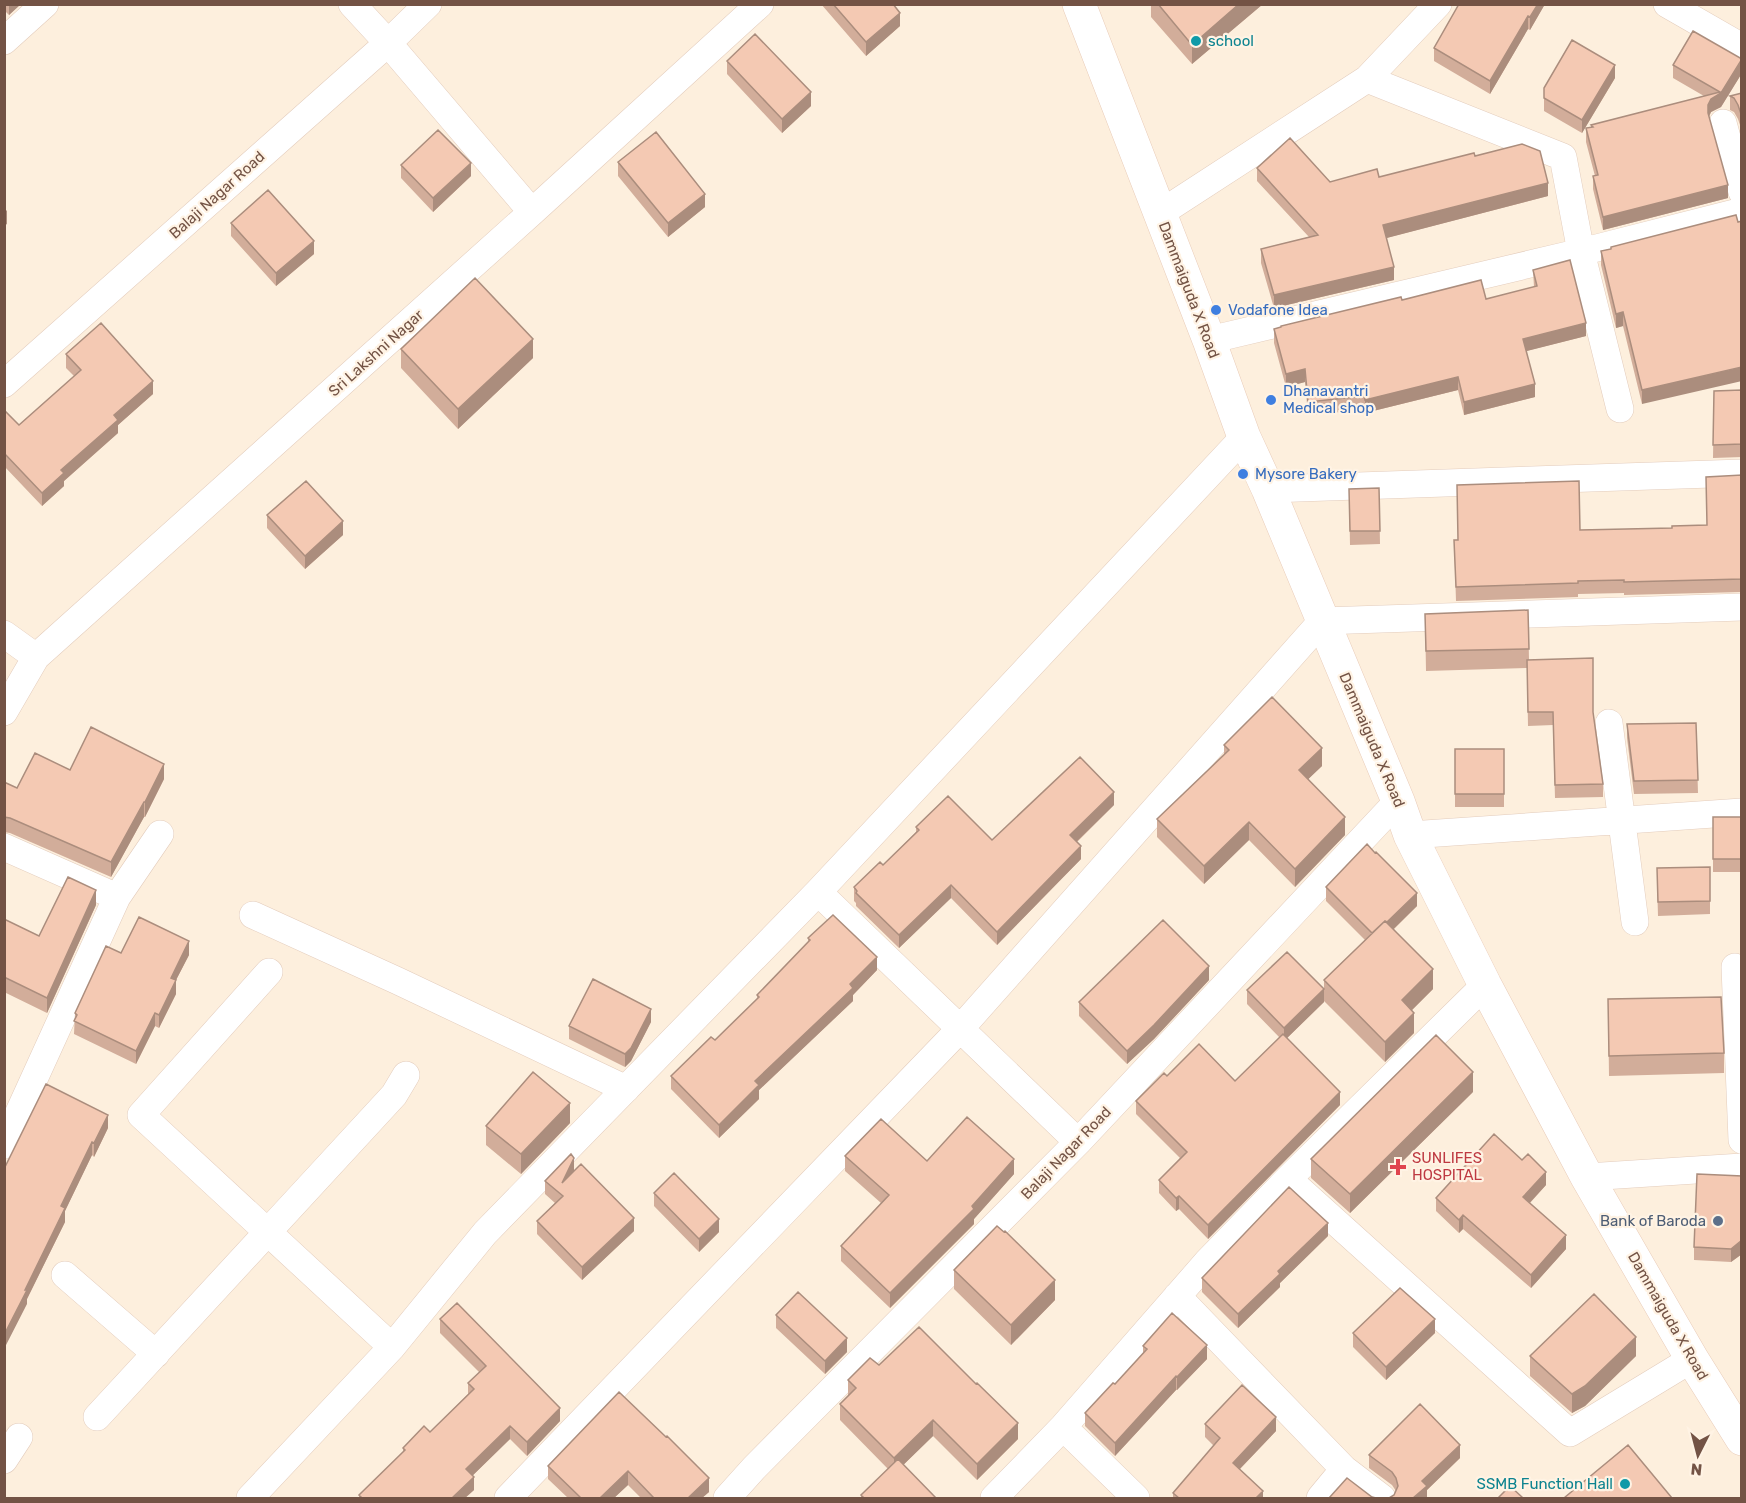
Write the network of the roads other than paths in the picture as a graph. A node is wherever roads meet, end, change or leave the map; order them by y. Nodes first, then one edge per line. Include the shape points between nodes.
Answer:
1 (45, 4) edge
2 (352, 4) edge
3 (428, 4) edge
4 (760, 4) edge
5 (1079, 4) edge
6 (1438, 4) edge
7 (1667, 4) edge
8 (4, 41) edge
9 (388, 43) junction
10 (1742, 47) edge
11 (1367, 79) junction
12 (1723, 123) dead end
13 (1742, 192) edge
14 (1742, 211) edge
15 (532, 212) junction
16 (1159, 214) junction
17 (1581, 252) junction
18 (1209, 340) junction
19 (4, 384) edge
20 (1620, 409) dead end
21 (1244, 437) junction
22 (1742, 473) edge
23 (1268, 489) junction
24 (1742, 607) edge
25 (1322, 621) junction
26 (4, 634) edge
27 (36, 657) junction
28 (4, 712) edge
29 (1609, 723) dead end
30 (1398, 801) junction
31 (1742, 812) edge
32 (1622, 820) junction
33 (160, 834) dead end
34 (1410, 835) junction
35 (4, 847) edge
36 (818, 892) junction
37 (117, 897) junction
38 (253, 915) dead end
39 (1635, 921) dead end
40 (1735, 967) dead end
41 (268, 972) dead end
42 (1485, 985) junction
43 (960, 1029) junction
44 (406, 1075) dead end
45 (626, 1089) junction
46 (1742, 1140) edge
47 (1078, 1142) junction
48 (4, 1145) edge
49 (1742, 1167) edge
50 (1587, 1177) junction
51 (1288, 1179) junction
52 (268, 1233) junction
53 (65, 1275) dead end
54 (1177, 1296) junction
55 (392, 1347) junction
56 (156, 1354) junction
57 (1692, 1359) junction
58 (97, 1417) dead end
59 (1737, 1424) edge
60 (1063, 1427) junction
61 (19, 1437) dead end
62 (4, 1460) edge
63 (1344, 1469) junction
64 (250, 1498) edge
65 (508, 1498) edge
66 (727, 1498) edge
67 (994, 1498) edge
68 (1136, 1498) edge
69 (1320, 1498) edge
70 (1382, 1498) edge

1 - 8 street
2 - 9 street
3 - 9 street, Balaji Nagar Road
4 - 15 street, Sri Lakshni Nagar
5 - 16 street, Dammaiguda X Road
6 - 11 street
7 - 10 street
9 - 15 street
9 - 19 street, Balaji Nagar Road
11 - 16 street
11 - 17 street via 1563,157
12 - 13 street
14 - 17 street
15 - 27 street, Sri Lakshni Nagar
16 - 18 street, Dammaiguda X Road
17 - 18 street
17 - 20 street
18 - 21 street, Dammaiguda X Road
21 - 23 street, Dammaiguda X Road
21 - 36 street
22 - 23 street
23 - 25 street, Dammaiguda X Road
24 - 25 street
25 - 30 street, Dammaiguda X Road
25 - 43 street
26 - 27 street
27 - 28 street, Sri Lakshni Nagar
29 - 32 street
30 - 34 street, Dammaiguda X Road
30 - 47 street, Balaji Nagar Road
31 - 32 street
32 - 34 street
32 - 39 street
33 - 37 street
34 - 42 street, Dammaiguda X Road
35 - 37 street
36 - 43 street
36 - 45 street
37 - 48 street
38 - 45 street
40 - 46 street
41 - 52 street via 141,1115
42 - 50 street, Dammaiguda X Road
42 - 51 street
43 - 47 street
43 - 65 street
44 - 52 street via 394,1095
45 - 55 street via 485,1233
47 - 66 street, Balaji Nagar Road
49 - 50 street
50 - 57 street, Dammaiguda X Road
51 - 54 street
51 - 57 street via 1570,1433
52 - 55 street
52 - 56 street
53 - 56 street
54 - 60 street
54 - 63 street
55 - 64 street
56 - 58 street
57 - 59 street, Dammaiguda X Road
60 - 67 street
60 - 68 street
61 - 62 street
63 - 69 street
63 - 70 street

